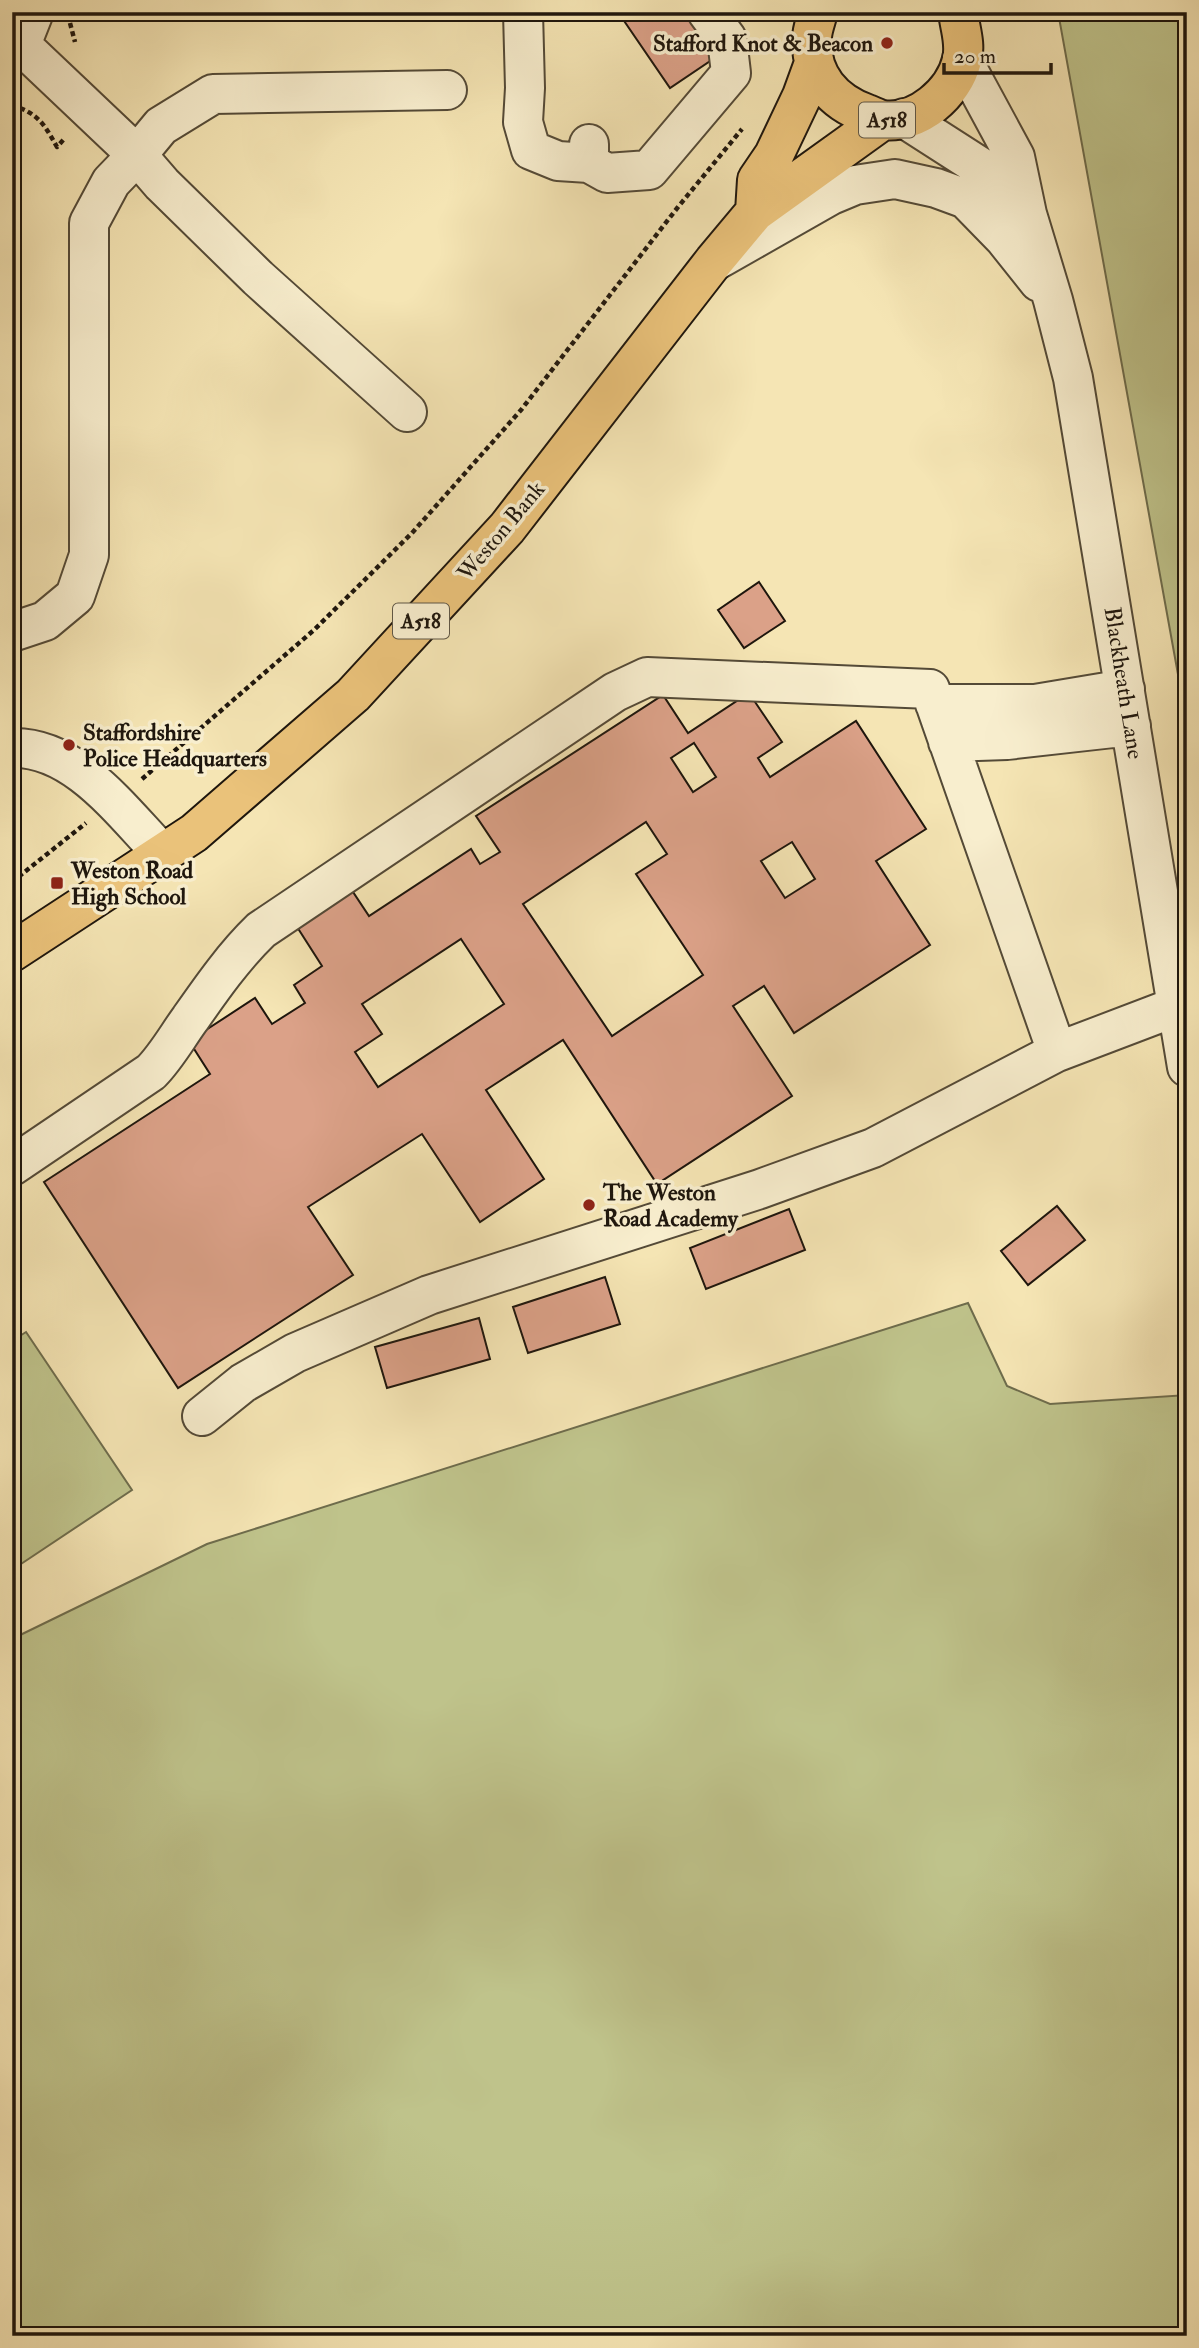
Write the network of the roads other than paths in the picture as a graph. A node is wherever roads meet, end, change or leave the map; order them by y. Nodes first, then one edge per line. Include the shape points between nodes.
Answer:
1 (523, 12) edge
2 (707, 12) edge
3 (958, 13) edge
4 (809, 31) edge
5 (23, 37) edge
6 (962, 59) junction
7 (447, 90) dead end
8 (893, 119) junction
9 (137, 155) junction
10 (755, 212) junction
11 (1027, 214) junction
12 (713, 261) junction
13 (1054, 300) junction
14 (407, 412) dead end
15 (12, 632) edge
16 (935, 704) junction
17 (1128, 708) junction
18 (948, 741) junction
19 (12, 748) edge
20 (162, 853) junction
21 (12, 952) edge
22 (1178, 1006) junction
23 (1057, 1052) junction
24 (1187, 1068) edge
25 (12, 1166) edge
26 (202, 1416) dead end

1 - 2 street via 523,122 531,150 558,161 589,153 607,173 649,170 731,73 727,39
3 - 6 highway, Weston Bank / A518 via 964,37
4 - 8 highway, A518 via 825,87 850,108
4 - 10 highway via 802,96 757,180
5 - 9 street
6 - 8 highway, Weston Bank / A518 via 941,97 926,109
6 - 11 street via 1015,157
7 - 9 street via 213,94 161,126
8 - 10 highway, Weston Bank / A518
8 - 11 street, Blackheath Lane via 985,170
9 - 14 street via 258,278
9 - 15 street via 111,182 89,223 89,555 75,596 45,621
10 - 12 highway, Weston Bank / A518
11 - 13 street, Blackheath Lane
12 - 13 street, Blackheath Lane via 831,195 855,185 895,179 966,199
12 - 20 highway, Weston Bank / A518 via 508,528 353,695 194,833
13 - 17 street, Blackheath Lane via 1073,378
16 - 17 street
16 - 18 street
16 - 25 street via 930,690 647,677 615,692 261,930 198,1007 160,1063
17 - 18 street via 1007,740
17 - 22 street, Blackheath Lane
18 - 23 street
19 - 20 street via 50,754 71,764
20 - 21 highway, Weston Bank / A518
22 - 23 street
22 - 24 street, Blackheath Lane
23 - 26 street via 873,1148 429,1295 295,1353 243,1383

